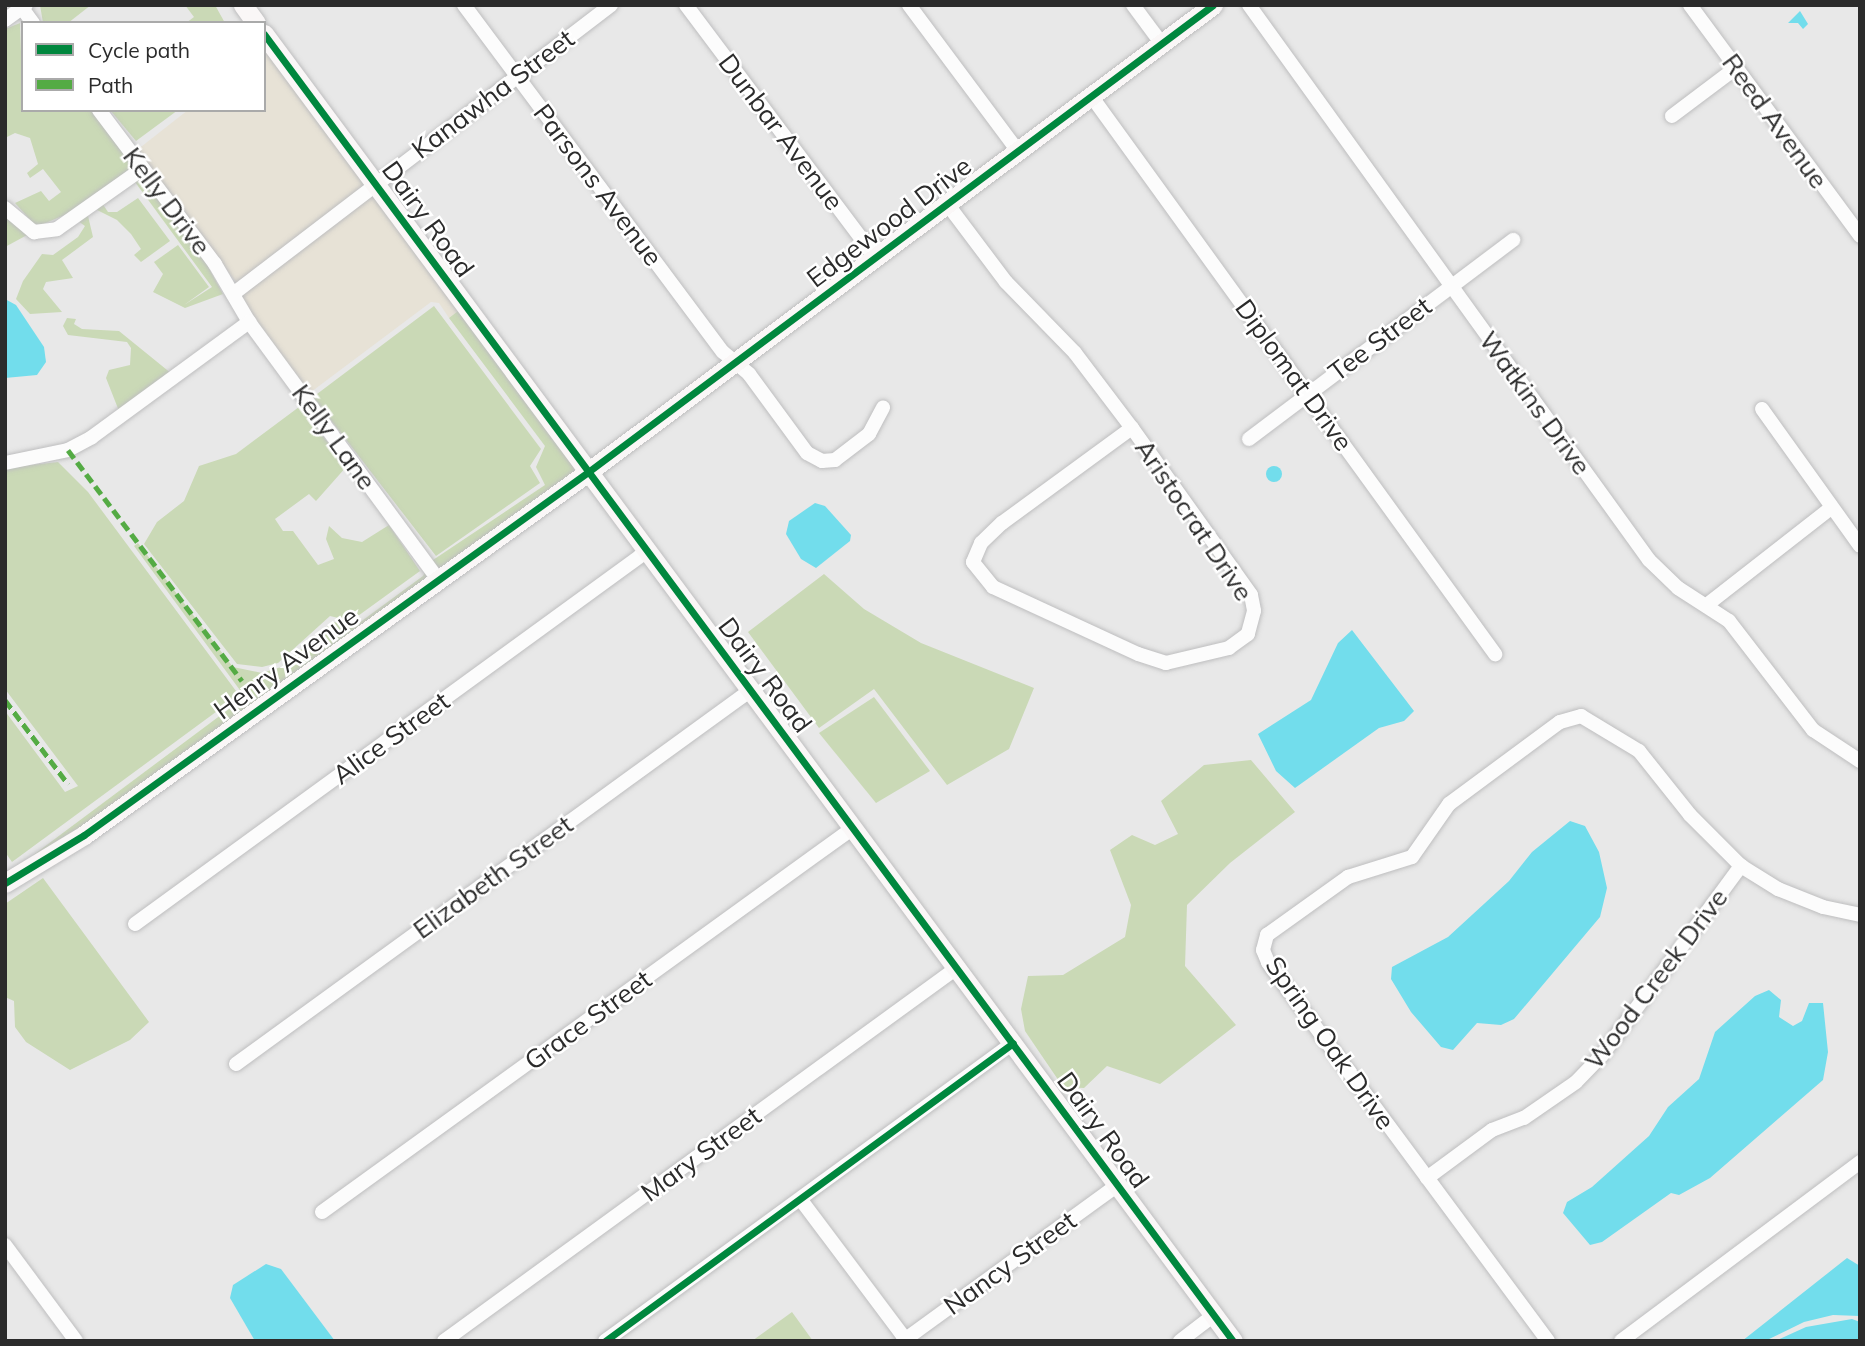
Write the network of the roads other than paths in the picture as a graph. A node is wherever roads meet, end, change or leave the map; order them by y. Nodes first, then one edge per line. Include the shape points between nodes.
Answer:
1 (243, 5) edge
2 (464, 5) edge
3 (611, 5) edge
4 (687, 5) edge
5 (909, 5) edge
6 (1133, 5) edge
7 (1213, 5) edge
8 (1249, 5) edge
9 (1690, 5) edge
10 (24, 6) edge
11 (5, 20) edge
12 (255, 21) edge
13 (266, 37) edge
14 (1162, 44) junction
15 (1736, 68) junction
16 (517, 76) junction
17 (1091, 97) junction
18 (100, 112) edge
19 (1672, 116) dead end
20 (1018, 151) junction
21 (142, 169) junction
22 (375, 183) junction
23 (948, 205) junction
24 (5, 208) edge
25 (1860, 236) edge
26 (1513, 240) dead end
27 (876, 258) junction
28 (1451, 286) junction
29 (233, 294) junction
30 (249, 322) junction
31 (734, 363) junction
32 (1308, 394) junction
33 (883, 408) dead end
34 (1762, 409) dead end
35 (1132, 428) junction
36 (1248, 439) dead end
37 (5, 463) edge
38 (588, 472) junction
39 (1831, 508) junction
40 (1860, 546) edge
41 (647, 551) junction
42 (438, 579) junction
43 (1708, 604) junction
44 (1494, 654) dead end
45 (751, 690) junction
46 (1860, 761) edge
47 (853, 828) junction
48 (1741, 866) junction
49 (5, 883) edge
50 (1860, 915) edge
51 (135, 924) dead end
52 (958, 967) junction
53 (1013, 1043) junction
54 (236, 1064) dead end
55 (1860, 1162) edge
56 (1427, 1178) junction
57 (1118, 1185) junction
58 (800, 1200) junction
59 (322, 1212) dead end
60 (5, 1245) edge
61 (1213, 1315) junction
62 (905, 1340) edge
63 (76, 1341) edge
64 (444, 1341) edge
65 (605, 1341) edge
66 (1180, 1341) edge
67 (1233, 1341) edge
68 (1548, 1341) edge
69 (1621, 1341) edge

1 - 12 street
2 - 16 street, Parsons Avenue
3 - 16 street, Kanawha Street
4 - 27 street, Dunbar Avenue
5 - 20 street
6 - 14 street
7 - 14 street, Edgewood Drive
8 - 28 street, Watkins Drive
9 - 15 street, Reed Avenue
10 - 11 street
13 - 22 street, Dairy Road
14 - 17 street, Edgewood Drive
15 - 19 street
15 - 25 street, Reed Avenue
16 - 22 street, Kanawha Street
16 - 31 street, Parsons Avenue
17 - 20 street, Edgewood Drive
17 - 32 street, Diplomat Drive
18 - 21 street, Kelly Drive
20 - 23 street, Edgewood Drive
21 - 24 street via 57,229 34,232
21 - 29 street, Kelly Drive
22 - 29 street, Kanawha Street
22 - 38 street, Dairy Road
23 - 27 street, Edgewood Drive
23 - 35 street, Aristocrat Drive via 1006,282 1075,353
26 - 28 street, Tee Street
27 - 31 street, Edgewood Drive
28 - 32 street, Tee Street
28 - 43 street, Watkins Drive via 1649,560 1678,588
29 - 30 street, Kelly Lane
30 - 37 street via 92,437 68,450
30 - 42 street, Kelly Lane
31 - 33 street, Parsons Avenue via 749,374 807,453 822,461 849,452 869,434
31 - 38 street, Edgewood Drive
32 - 36 street, Tee Street
32 - 44 street, Diplomat Drive
34 - 39 street
35 - 35 street, Aristocrat Drive via 1002,523 981,543 973,562 993,587 1166,663 1229,648 1248,634 1254,611 1251,595
38 - 41 street, Dairy Road
38 - 42 street, Henry Avenue
39 - 40 street
39 - 43 street
41 - 45 street, Dairy Road
41 - 51 street, Alice Street
42 - 49 street, Henry Avenue via 84,835
43 - 46 street, Watkins Drive via 1729,621 1813,730
45 - 47 street, Dairy Road
45 - 54 street, Elizabeth Street
47 - 52 street, Dairy Road
47 - 59 street, Grace Street
48 - 50 street, Spring Oak Drive via 1792,895
48 - 56 street, Wood Creek Drive via 1602,1055 1576,1082 1524,1118 1492,1130
48 - 56 street, Spring Oak Drive via 1690,815 1639,751 1581,716 1560,722 1449,804 1412,857 1348,877 1267,935 1264,950 1268,962
52 - 53 street, Dairy Road
52 - 64 street, Mary Street
53 - 57 street, Dairy Road
53 - 58 street
55 - 69 street
56 - 68 street, Spring Oak Drive
57 - 61 street, Dairy Road
57 - 62 street, Nancy Street
58 - 62 street
58 - 65 street
60 - 63 street
61 - 66 street
61 - 67 street, Dairy Road

